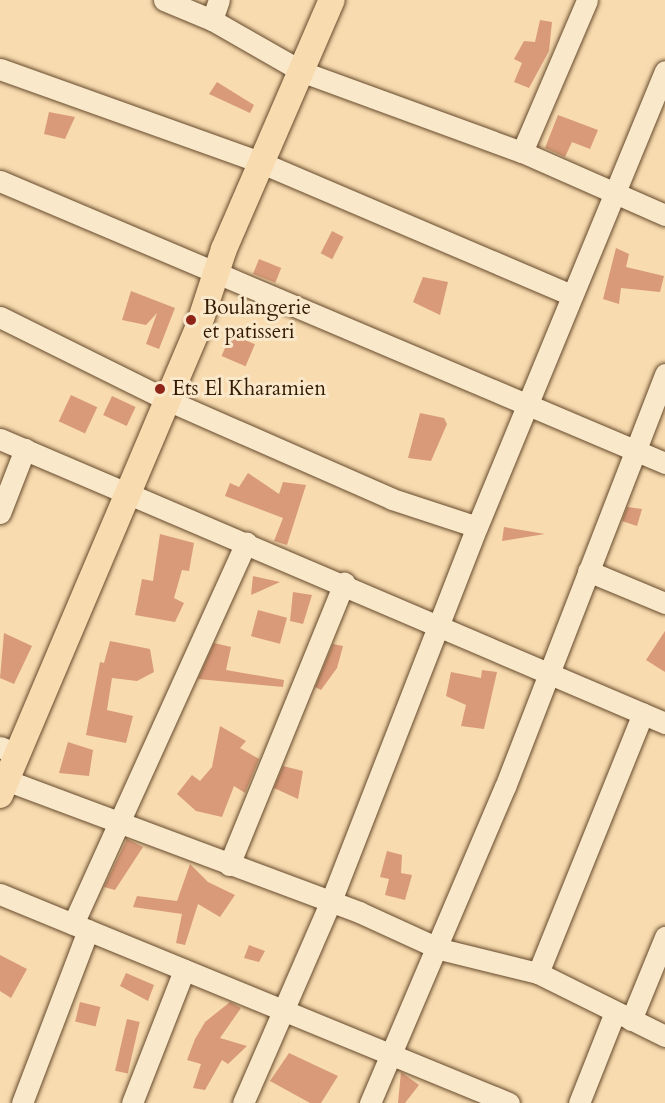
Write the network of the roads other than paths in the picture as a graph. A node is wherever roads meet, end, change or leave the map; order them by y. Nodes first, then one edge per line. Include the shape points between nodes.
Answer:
1 (164, 0) edge
2 (219, 0) edge
3 (332, 0) edge
4 (587, 0) edge
5 (212, 20) junction
6 (0, 69) edge
7 (665, 71) edge
8 (303, 72) junction
9 (522, 152) junction
10 (262, 163) junction
11 (0, 181) edge
12 (615, 193) junction
13 (665, 215) edge
14 (216, 275) junction
15 (571, 295) junction
16 (0, 317) edge
17 (665, 374) edge
18 (167, 400) junction
19 (527, 404) junction
20 (0, 439) edge
21 (25, 449) junction
22 (634, 450) junction
23 (665, 463) edge
24 (128, 493) junction
25 (0, 513) edge
26 (477, 527) junction
27 (246, 542) junction
28 (588, 571) junction
29 (344, 583) junction
30 (665, 603) edge
31 (438, 625) junction
32 (549, 673) junction
33 (643, 713) junction
34 (665, 723) edge
35 (8, 750) edge
36 (3, 788) edge
37 (117, 822) junction
38 (229, 865) junction
39 (0, 894) edge
40 (331, 901) junction
41 (81, 927) junction
42 (665, 937) edge
43 (440, 949) junction
44 (184, 970) junction
45 (538, 974) junction
46 (283, 1010) junction
47 (623, 1016) junction
48 (665, 1036) edge
49 (391, 1054) junction
50 (496, 1100) edge
51 (22, 1103) edge
52 (132, 1103) edge
53 (243, 1103) edge
54 (370, 1103) edge
55 (579, 1103) edge

1 - 5 street
2 - 5 street
3 - 8 main road
4 - 9 street
5 - 8 street
6 - 10 street
7 - 12 street
8 - 9 street
8 - 10 main road
9 - 12 street
10 - 14 main road
10 - 15 street
11 - 14 street
12 - 13 street
12 - 15 street
14 - 18 main road
14 - 19 street
15 - 19 street
16 - 18 street
17 - 22 street
18 - 24 main road
18 - 26 street via 392,499
19 - 22 street
19 - 26 street
20 - 21 street
21 - 24 street
21 - 25 street
22 - 23 street
22 - 28 street
24 - 27 street
24 - 35 main road
26 - 31 street
27 - 29 street
27 - 37 street via 189,675
28 - 30 street
28 - 32 street
29 - 31 street
29 - 38 street
31 - 32 street
31 - 40 street
32 - 33 street
32 - 43 street
33 - 34 street
33 - 45 street
35 - 36 main road
36 - 37 street
37 - 38 street
37 - 41 street
38 - 40 street
39 - 41 street
40 - 43 street
40 - 46 street
41 - 44 street
41 - 51 street
42 - 47 street
43 - 45 street
43 - 49 street
44 - 46 street
44 - 52 street
45 - 47 street
46 - 49 street
46 - 53 street
47 - 48 street
47 - 55 street
49 - 50 street
49 - 54 street

